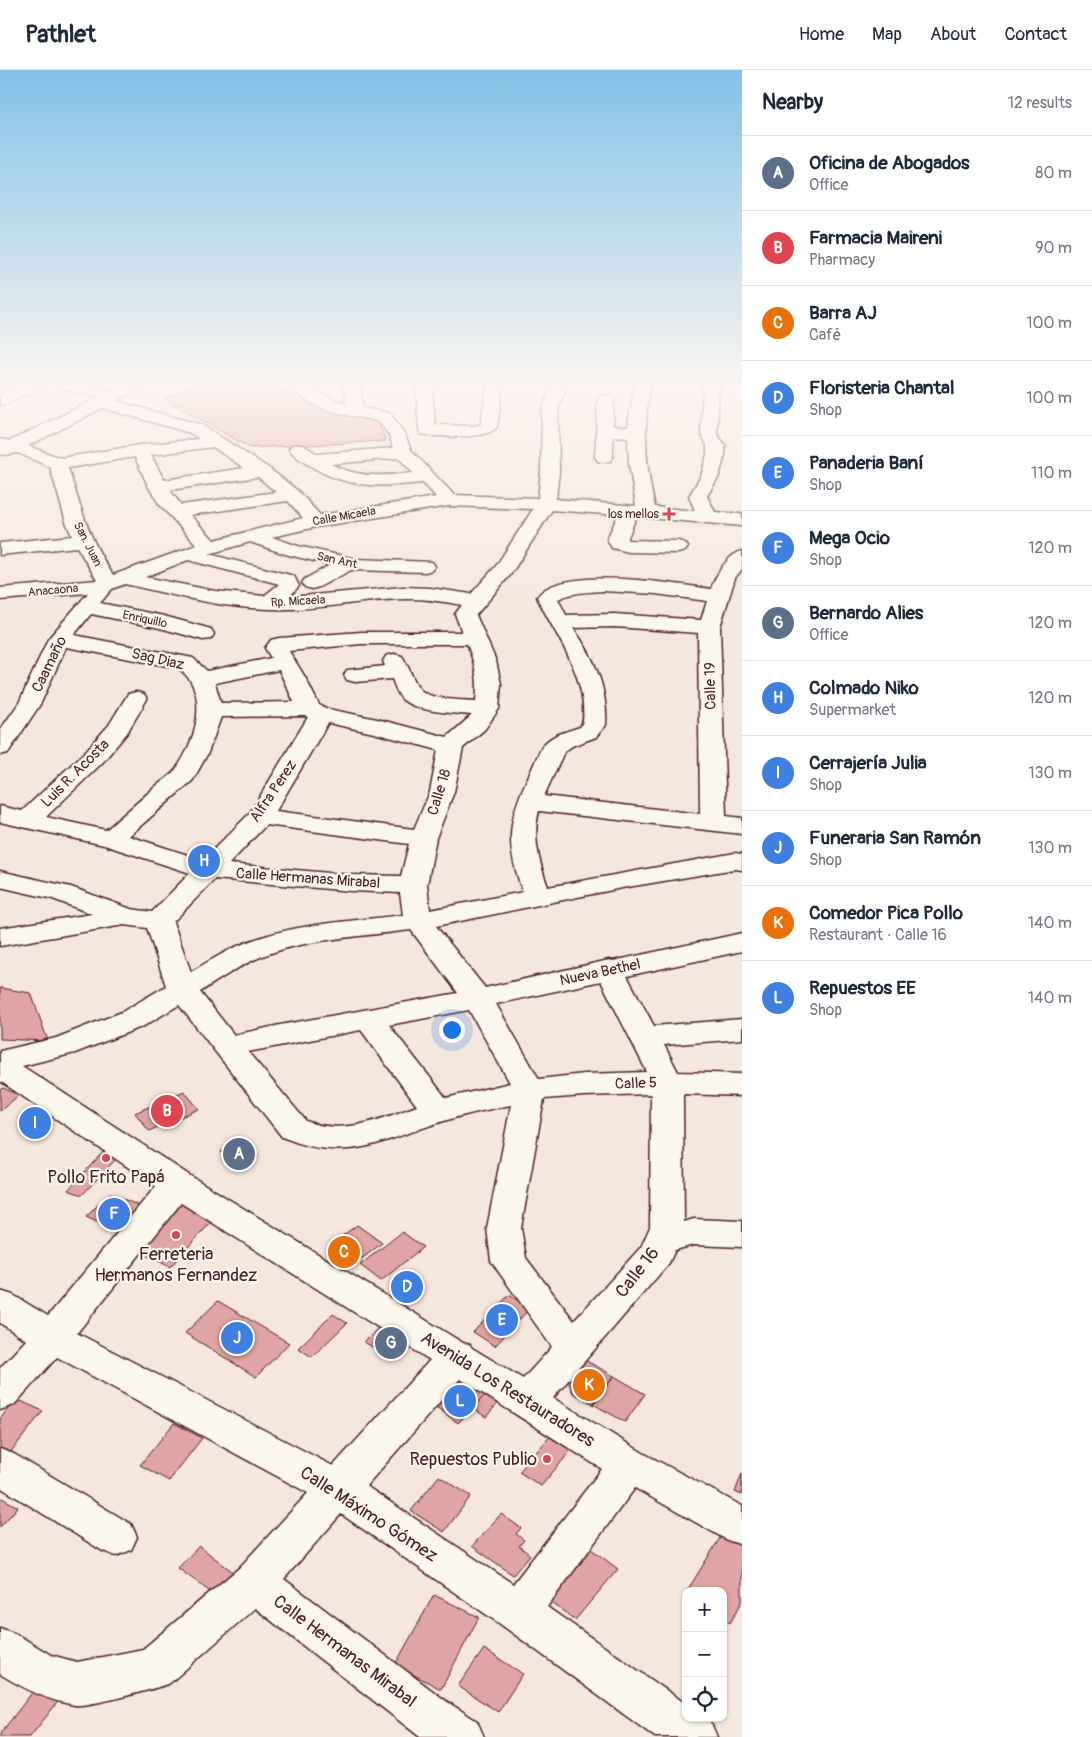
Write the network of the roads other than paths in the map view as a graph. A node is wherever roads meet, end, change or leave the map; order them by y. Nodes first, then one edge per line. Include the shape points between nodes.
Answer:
1 (65, 463) edge
2 (146, 463) edge
3 (247, 463) edge
4 (318, 463) edge
5 (413, 463) edge
6 (550, 463) edge
7 (636, 463) edge
8 (714, 463) edge
9 (58, 464) joint
10 (260, 471) junction
11 (427, 477) junction
12 (157, 486) junction
13 (292, 495) junction
14 (449, 500) junction
15 (546, 504) junction
16 (176, 511) junction
17 (638, 512) junction
18 (707, 516) junction
19 (742, 520) edge
20 (316, 521) junction
21 (252, 536) junction
22 (84, 541) junction
23 (210, 547) junction
24 (678, 547) dead end
25 (0, 549) edge
26 (187, 554) junction
27 (742, 557) edge
28 (348, 563) junction
29 (425, 566) dead end
30 (113, 582) junction
31 (312, 583) dead end
32 (729, 584) edge
33 (0, 594) edge
34 (474, 601) junction
35 (269, 603) junction
36 (86, 607) junction
37 (559, 622) junction
38 (709, 627) junction
39 (203, 634) dead end
40 (474, 638) junction
41 (59, 639) junction
42 (281, 655) junction
43 (355, 675) dead end
44 (203, 679) junction
45 (136, 699) dead end
46 (210, 710) junction
47 (487, 710) junction
48 (315, 712) junction
49 (451, 746) junction
50 (0, 748) edge
51 (531, 802) junction
52 (8, 817) edge
53 (260, 817) junction
54 (730, 825) edge
55 (423, 838) junction
56 (111, 839) junction
57 (738, 861) edge
58 (208, 870) junction
59 (0, 879) edge
60 (413, 885) junction
61 (539, 897) junction
62 (124, 917) junction
63 (159, 921) junction
64 (418, 921) junction
65 (0, 937) edge
66 (742, 942) edge
67 (610, 969) junction
68 (182, 989) junction
69 (468, 1001) junction
70 (368, 1019) junction
71 (742, 1029) edge
72 (644, 1037) junction
73 (227, 1048) junction
74 (0, 1062) edge
75 (0, 1066) edge
76 (667, 1081) junction
77 (742, 1085) edge
78 (530, 1090) junction
79 (438, 1111) junction
80 (177, 1184) junction
81 (742, 1234) edge
82 (661, 1241) junction
83 (0, 1305) edge
84 (52, 1337) junction
85 (574, 1349) junction
86 (457, 1356) junction
87 (0, 1394) edge
88 (527, 1401) junction
89 (629, 1465) junction
90 (0, 1466) edge
91 (336, 1488) junction
92 (742, 1527) edge
93 (116, 1537) dead end
94 (254, 1582) junction
95 (518, 1612) junction
96 (0, 1649) edge
97 (461, 1737) edge
98 (694, 1737) edge

1 - 9 street
2 - 12 street
3 - 10 street
4 - 11 street via 338,475 362,482
5 - 11 street
6 - 15 street
7 - 17 street
8 - 18 street via 698,496
9 - 22 street, San. Juan
10 - 12 street
10 - 13 street
11 - 14 street
12 - 16 street
13 - 16 street
13 - 20 street
14 - 15 street, Calle Micaela
14 - 20 street, Calle Micaela
15 - 17 street, Calle Micaela
15 - 34 street via 504,570
16 - 23 street
17 - 18 street, Calle Micaela
17 - 24 street via 617,539 619,544
18 - 19 street, Calle Micaela
20 - 21 street, Calle Micaela
21 - 23 street, Calle Micaela
21 - 28 street, San Ant via 292,550
22 - 25 street
22 - 30 street, San. Juan via 91,557
23 - 26 street, Calle Micaela
26 - 30 street, Calle Micaela
26 - 35 street via 287,580 289,586
27 - 32 street, Calle 19
28 - 29 street, San Ant
28 - 31 street
30 - 33 street, Anacaona
30 - 35 street, Rp. Micaela
30 - 36 street, Caamaño
32 - 37 street via 574,586 547,597
32 - 38 street, Calle 19
34 - 35 street, Rp. Micaela via 401,593
34 - 40 street via 465,614
36 - 39 street, Enriquillo via 164,622
36 - 41 street, Caamaño
37 - 38 street via 620,621
37 - 51 street via 585,666 596,712 594,725 588,732 554,748
38 - 54 street, Calle 19
40 - 42 street via 361,638 279,645
40 - 47 street via 485,661 490,684
41 - 44 street, Sag Diaz via 185,663 196,669
41 - 50 street, Caamaño via 30,703
42 - 44 street
42 - 48 street
43 - 47 street via 396,666 414,698
44 - 46 street, Sag Diaz
45 - 52 street, Luis R. Acosta via 119,728 93,758
46 - 48 street
46 - 56 street, Sag Diaz via 198,751 184,775
47 - 49 street via 477,724
48 - 49 street
48 - 53 street, Alfra Perez
49 - 55 street, Calle 18 via 442,792
51 - 54 street
51 - 61 street via 524,820 524,850
52 - 56 street, Calle Hermanas Mirabal
53 - 55 street
53 - 58 street, Alfra Perez
54 - 57 street, Calle 19
55 - 60 street, Calle 18
56 - 58 street, Calle Hermanas Mirabal
57 - 61 street
58 - 60 street, Calle Hermanas Mirabal
58 - 63 street, Alfra Perez
59 - 62 street via 61,893
60 - 64 street, Calle 18
61 - 64 street
62 - 63 street
62 - 65 street
63 - 68 street, Calle 5
64 - 68 street via 312,935 266,945 230,961
64 - 69 street, Calle 18
66 - 67 street, Nueva Bethel
67 - 69 street, Nueva Bethel
67 - 72 street
68 - 73 street, Calle 5
68 - 74 street via 133,1019 64,1046
69 - 70 street, Nueva Bethel
69 - 78 street, Calle 18
70 - 73 street, Nueva Bethel
70 - 79 street
71 - 72 street
72 - 76 street
73 - 79 street, Calle 5 via 294,1129 306,1136 340,1140
75 - 80 street, Avenida Los Restauradores
76 - 77 street, Calle 5
76 - 78 street, Calle 5
76 - 82 street, Calle 16 via 667,1227
78 - 79 street, Calle 5
78 - 85 street via 504,1228 509,1261
80 - 84 street
80 - 86 street, Avenida Los Restauradores
81 - 82 street via 694,1232
82 - 85 street, Calle 16 via 656,1254
83 - 84 street, Calle Máximo Gómez
84 - 87 street
84 - 91 street, Calle Máximo Gómez
85 - 88 street, Calle 16
86 - 88 street, Avenida Los Restauradores
86 - 91 street
88 - 89 street, Avenida Los Restauradores
89 - 92 street, Avenida Los Restauradores
89 - 95 street
90 - 93 street
91 - 94 street
91 - 95 street, Calle Máximo Gómez
94 - 96 street via 154,1668 77,1684 41,1674
94 - 97 street, Calle Hermanas Mirabal
95 - 98 street, Calle Máximo Gómez

